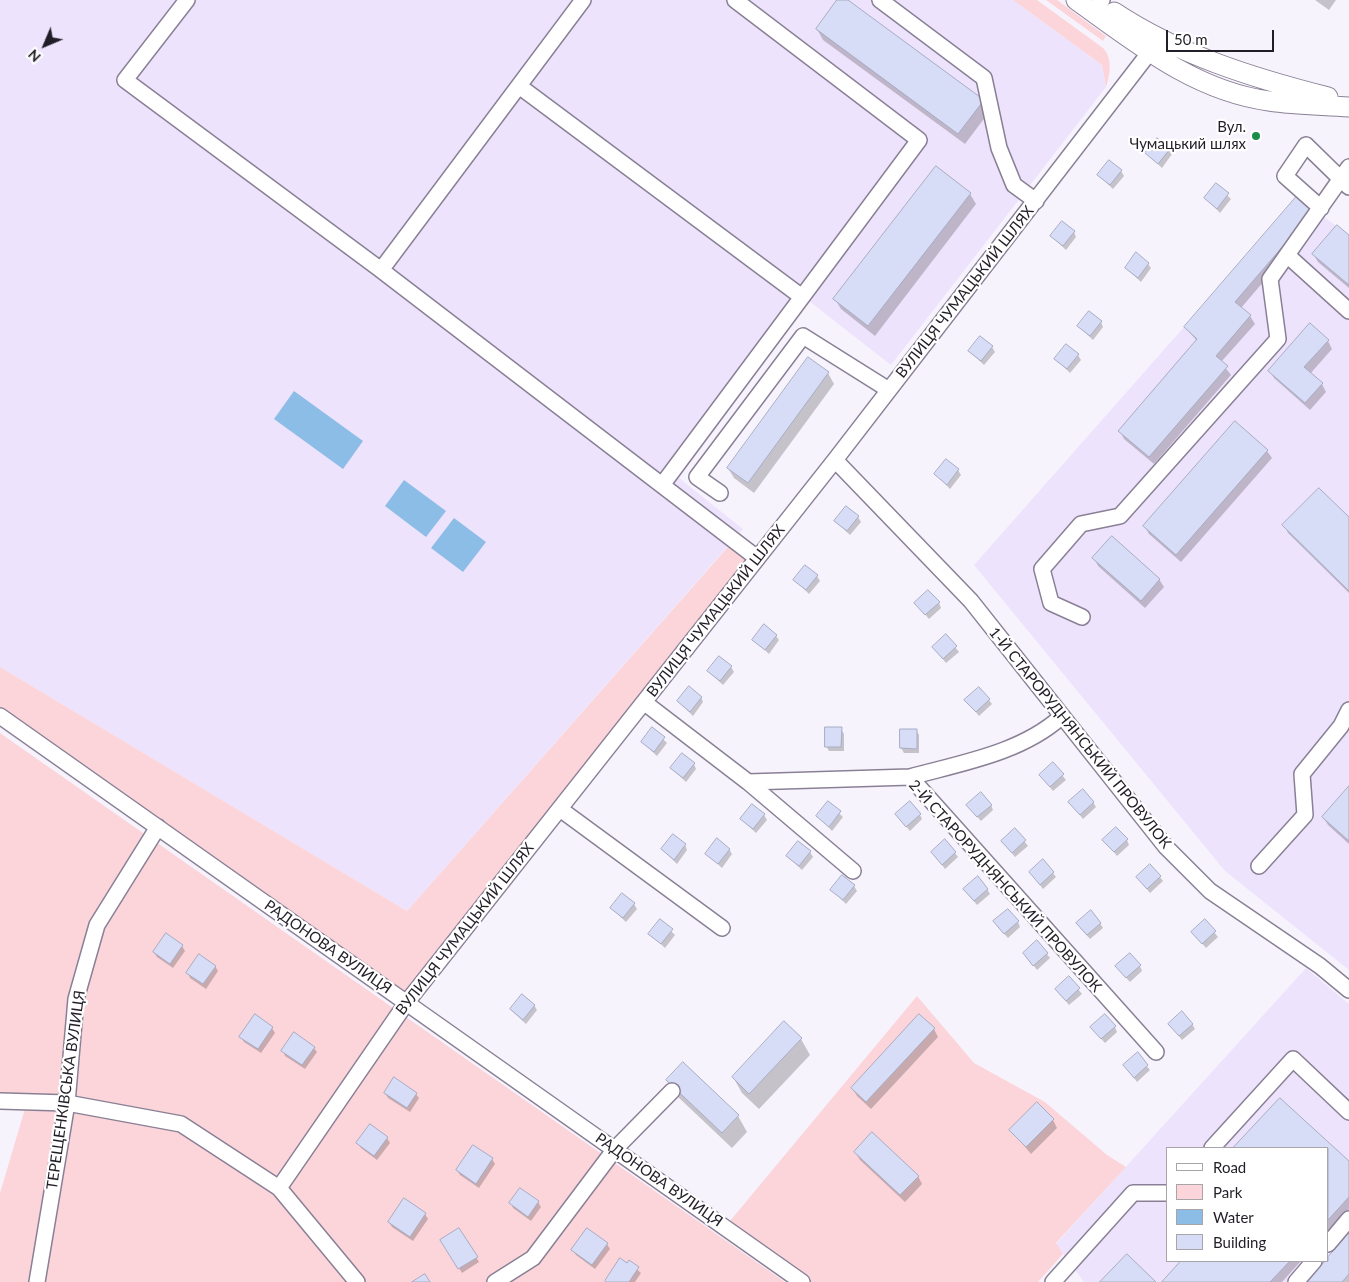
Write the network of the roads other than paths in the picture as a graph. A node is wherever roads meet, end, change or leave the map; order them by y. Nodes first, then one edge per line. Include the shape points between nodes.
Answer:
1 (187, 0) edge
2 (582, 0) edge
3 (735, 0) edge
4 (880, 0) edge
5 (1076, 0) edge
6 (1098, 4) edge
7 (1155, 46) junction
8 (518, 86) junction
9 (1349, 102) edge
10 (1349, 107) edge
11 (1346, 178) edge
12 (1036, 201) junction
13 (1321, 208) junction
14 (1287, 255) junction
15 (380, 270) junction
16 (802, 297) junction
17 (1349, 311) edge
18 (889, 390) junction
19 (835, 460) junction
20 (662, 485) junction
21 (720, 493) dead end
22 (757, 558) junction
23 (1082, 617) dead end
24 (644, 703) junction
25 (1349, 710) edge
26 (0, 716) edge
27 (1061, 717) junction
28 (910, 777) junction
29 (748, 782) junction
30 (560, 809) junction
31 (158, 827) junction
32 (1259, 866) dead end
33 (853, 871) dead end
34 (722, 928) dead end
35 (1349, 990) edge
36 (407, 1002) junction
37 (1156, 1052) dead end
38 (672, 1091) dead end
39 (0, 1102) edge
40 (67, 1103) junction
41 (1349, 1112) edge
42 (1213, 1147) edge
43 (615, 1149) junction
44 (279, 1188) junction
45 (1166, 1193) edge
46 (1349, 1219) edge
47 (1329, 1243) edge
48 (1313, 1262) edge
49 (37, 1282) edge
50 (357, 1282) edge
51 (495, 1282) edge
52 (802, 1282) edge
53 (1053, 1282) edge
54 (1296, 1282) edge

1 - 15 street via 125,80
2 - 8 street
3 - 16 street via 919,140
4 - 12 street via 984,78 999,148 1010,175 1014,184
5 - 6 main road
6 - 7 main road
7 - 9 main road via 1186,52 1253,77
7 - 10 main road via 1191,77 1249,97
7 - 12 street, ВУЛИЦЯ ЧУМАЦЬКИЙ ШЛЯХ
8 - 15 street
8 - 16 street
11 - 13 street
11 - 13 street via 1306,145 1285,176
12 - 18 street, ВУЛИЦЯ ЧУМАЦЬКИЙ ШЛЯХ
13 - 14 street
14 - 17 street
14 - 23 street via 1270,279 1278,339 1120,516 1081,524 1042,569 1051,603
15 - 20 street
16 - 20 street
18 - 19 street, ВУЛИЦЯ ЧУМАЦЬКИЙ ШЛЯХ
18 - 21 street via 803,336 698,477
19 - 22 street, ВУЛИЦЯ ЧУМАЦЬКИЙ ШЛЯХ
19 - 27 street, 1-Й СТАРОРУДНЯНСЬКИЙ ПРОВУЛОК via 971,601
20 - 22 street
22 - 24 street, ВУЛИЦЯ ЧУМАЦЬКИЙ ШЛЯХ
24 - 29 street
24 - 30 street, ВУЛИЦЯ ЧУМАЦЬКИЙ ШЛЯХ
25 - 32 street via 1341,726 1302,774 1305,814
26 - 31 street, РАДОНОВА ВУЛИЦЯ
27 - 28 street via 1047,730 1005,750
27 - 35 street, 1-Й СТАРОРУДНЯНСЬКИЙ ПРОВУЛОК via 1166,848 1210,891 1320,966
28 - 29 street, 2-Й СТАРОРУДНЯНСЬКИЙ ПРОВУЛОК
28 - 37 street, 2-Й СТАРОРУДНЯНСЬКИЙ ПРОВУЛОК
29 - 33 street
30 - 34 street
30 - 36 street, ВУЛИЦЯ ЧУМАЦЬКИЙ ШЛЯХ
31 - 36 street, РАДОНОВА ВУЛИЦЯ
31 - 40 street, ТЕРЕЩЕНКІВСЬКА ВУЛИЦЯ via 97,925 76,999
36 - 43 street, РАДОНОВА ВУЛИЦЯ
36 - 44 street, ВУЛИЦЯ ЧУМАЦЬКИЙ ШЛЯХ
38 - 43 street
39 - 40 street
40 - 44 street via 181,1124
40 - 49 street, ТЕРЕЩЕНКІВСЬКА ВУЛИЦЯ
41 - 42 street via 1292,1059
43 - 51 street via 533,1258
43 - 52 street, РАДОНОВА ВУЛИЦЯ
44 - 50 street
45 - 53 street via 1133,1193
46 - 47 street
48 - 54 street

